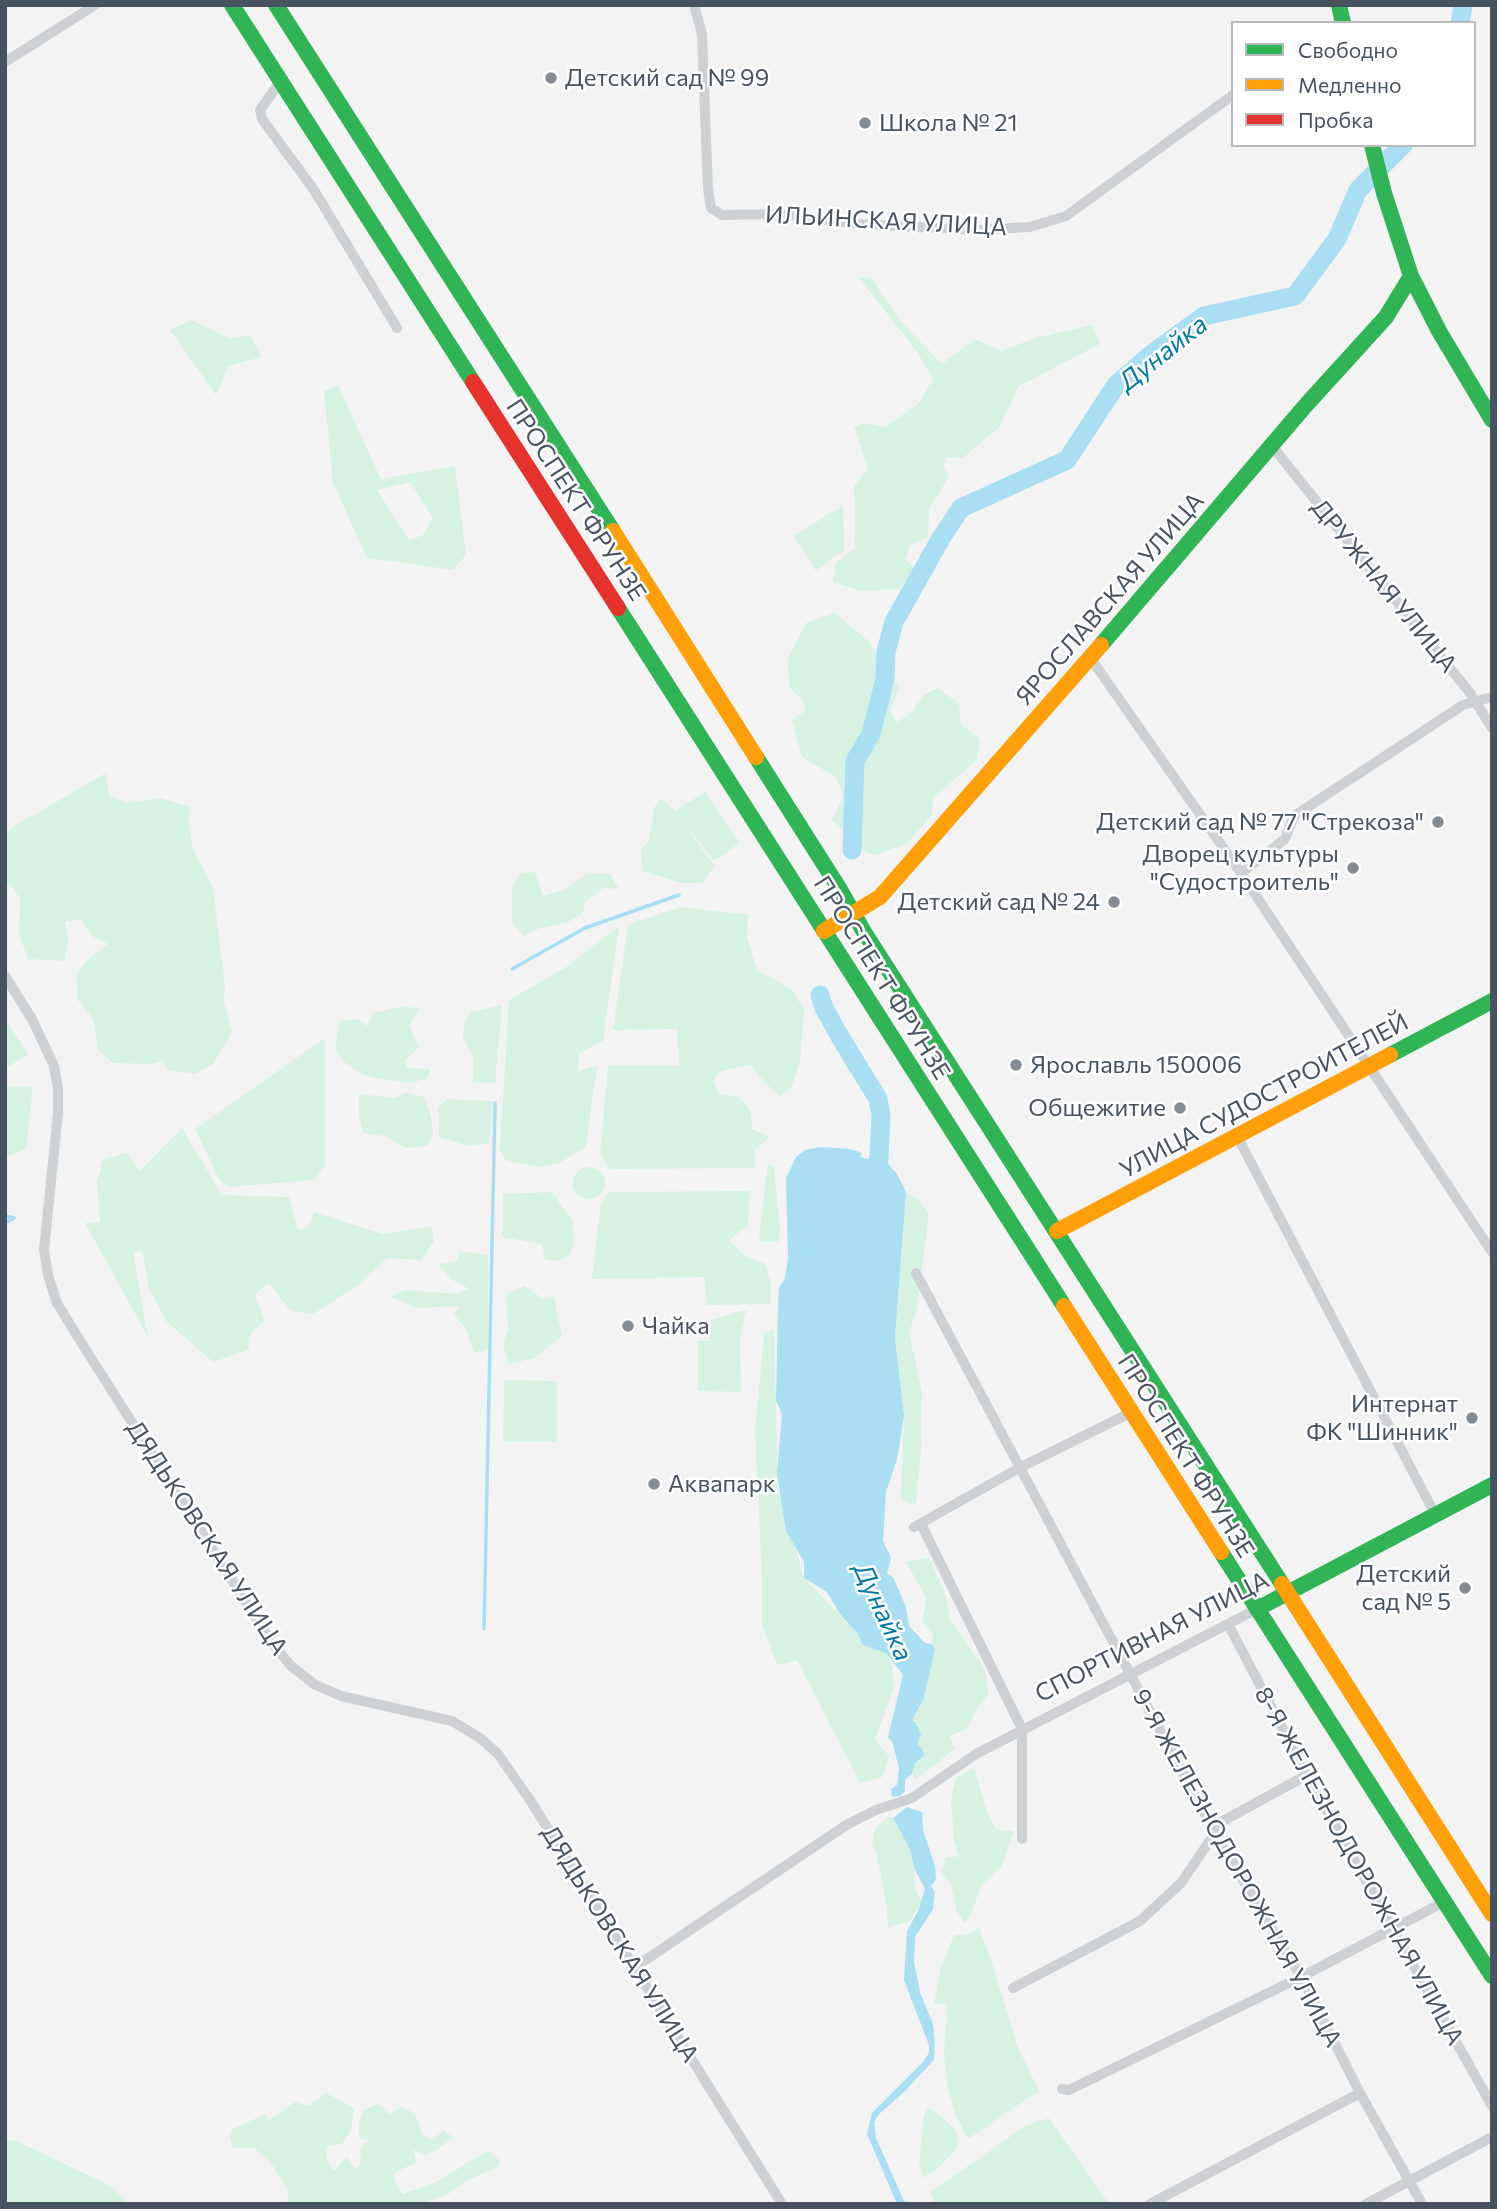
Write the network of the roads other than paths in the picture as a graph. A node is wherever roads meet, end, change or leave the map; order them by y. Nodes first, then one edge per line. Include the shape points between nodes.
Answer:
1 (95, 5) edge
2 (232, 5) edge
3 (276, 5) edge
4 (694, 5) edge
5 (5, 62) edge
6 (281, 81) junction
7 (1231, 96) edge
8 (1374, 151) edge
9 (1410, 276) junction
10 (397, 328) dead end
11 (1492, 420) edge
12 (1272, 446) junction
13 (1089, 656) junction
14 (1492, 697) edge
15 (1475, 701) junction
16 (1492, 728) edge
17 (1241, 873) junction
18 (854, 914) junction
19 (824, 931) junction
20 (5, 976) edge
21 (1492, 1000) edge
22 (1367, 1067) junction
23 (1237, 1136) junction
24 (1057, 1231) junction
25 (1492, 1252) edge
26 (916, 1273) dead end
27 (1132, 1412) junction
28 (1021, 1467) junction
29 (1492, 1485) edge
30 (1436, 1516) junction
31 (1288, 1593) junction
32 (1257, 1609) junction
33 (1228, 1624) junction
34 (1130, 1674) junction
35 (1022, 1729) junction
36 (1307, 1776) junction
37 (1213, 1830) junction
38 (1022, 1839) dead end
39 (1444, 1902) junction
40 (1492, 1914) edge
41 (1394, 1929) junction
42 (635, 1967) junction
43 (1492, 1976) edge
44 (1301, 1977) junction
45 (1013, 1988) dead end
46 (1062, 2089) dead end
47 (1360, 2093) junction
48 (1492, 2106) edge
49 (1492, 2137) edge
50 (1410, 2182) junction
51 (782, 2204) edge
52 (1150, 2204) edge
53 (1366, 2204) edge
54 (1422, 2204) edge

1 - 5 street
2 - 6 main road, ПРОСПЕКТ ФРУНЗЕ
3 - 18 main road, ПРОСПЕКТ ФРУНЗЕ
4 - 7 street, ИЛЬИНСКАЯ УЛИЦА via 702,34 708,189 711,208 722,215 782,214 857,224 979,230 1030,227 1066,216
6 - 10 street via 260,110 262,119 314,190
6 - 19 main road, ПРОСПЕКТ ФРУНЗЕ
8 - 9 main road
9 - 11 main road
9 - 12 main road, ЯРОСЛАВСКАЯ УЛИЦА via 1386,317
12 - 13 main road, ЯРОСЛАВСКАЯ УЛИЦА
12 - 15 street, ДРУЖНАЯ УЛИЦА
13 - 17 street
13 - 18 main road, ЯРОСЛАВСКАЯ УЛИЦА via 880,897
14 - 15 street
15 - 16 street, ДРУЖНАЯ УЛИЦА
15 - 17 street via 1294,816 1285,839
17 - 22 street
18 - 19 main road, ЯРОСЛАВСКАЯ УЛИЦА
18 - 24 main road, ПРОСПЕКТ ФРУНЗЕ
19 - 27 main road, ПРОСПЕКТ ФРУНЗЕ
20 - 42 street, ДЯДЬКОВСКАЯ УЛИЦА via 32,1019 54,1066 58,1088 44,1250 57,1303 272,1643 314,1684 341,1696 452,1721 498,1754
21 - 22 main road, УЛИЦА СУДОСТРОИТЕЛЕЙ
22 - 23 main road, УЛИЦА СУДОСТРОИТЕЛЕЙ
22 - 25 street
23 - 24 main road, УЛИЦА СУДОСТРОИТЕЛЕЙ
23 - 30 street
24 - 31 main road, ПРОСПЕКТ ФРУНЗЕ
26 - 28 street, 9-Я ЖЕЛЕЗНОДОРОЖНАЯ УЛИЦА
27 - 28 street
27 - 32 main road, ПРОСПЕКТ ФРУНЗЕ
28 - 34 street, 9-Я ЖЕЛЕЗНОДОРОЖНАЯ УЛИЦА
28 - 35 street via 918,1525
29 - 30 main road, СПОРТИВНАЯ УЛИЦА
30 - 31 main road, СПОРТИВНАЯ УЛИЦА
31 - 32 main road, СПОРТИВНАЯ УЛИЦА
31 - 40 main road, ПРОСПЕКТ ФРУНЗЕ
32 - 33 street, СПОРТИВНАЯ УЛИЦА
32 - 39 main road, ПРОСПЕКТ ФРУНЗЕ
33 - 34 street, СПОРТИВНАЯ УЛИЦА
33 - 36 street, 8-Я ЖЕЛЕЗНОДОРОЖНАЯ УЛИЦА
34 - 35 street, СПОРТИВНАЯ УЛИЦА
34 - 37 street, 9-Я ЖЕЛЕЗНОДОРОЖНАЯ УЛИЦА
35 - 38 street
35 - 42 street, СПОРТИВНАЯ УЛИЦА via 912,1798 848,1824
36 - 37 street
36 - 41 street, 8-Я ЖЕЛЕЗНОДОРОЖНАЯ УЛИЦА
37 - 44 street, 9-Я ЖЕЛЕЗНОДОРОЖНАЯ УЛИЦА
37 - 45 street via 1181,1883 1140,1921
39 - 41 street
39 - 43 main road, ПРОСПЕКТ ФРУНЗЕ
41 - 44 street
41 - 48 street, 8-Я ЖЕЛЕЗНОДОРОЖНАЯ УЛИЦА
42 - 51 street, ДЯДЬКОВСКАЯ УЛИЦА
44 - 46 street via 1069,2090
44 - 47 street, 9-Я ЖЕЛЕЗНОДОРОЖНАЯ УЛИЦА
47 - 50 street, 9-Я ЖЕЛЕЗНОДОРОЖНАЯ УЛИЦА
47 - 52 street
49 - 50 street
50 - 53 street
50 - 54 street, 9-Я ЖЕЛЕЗНОДОРОЖНАЯ УЛИЦА

